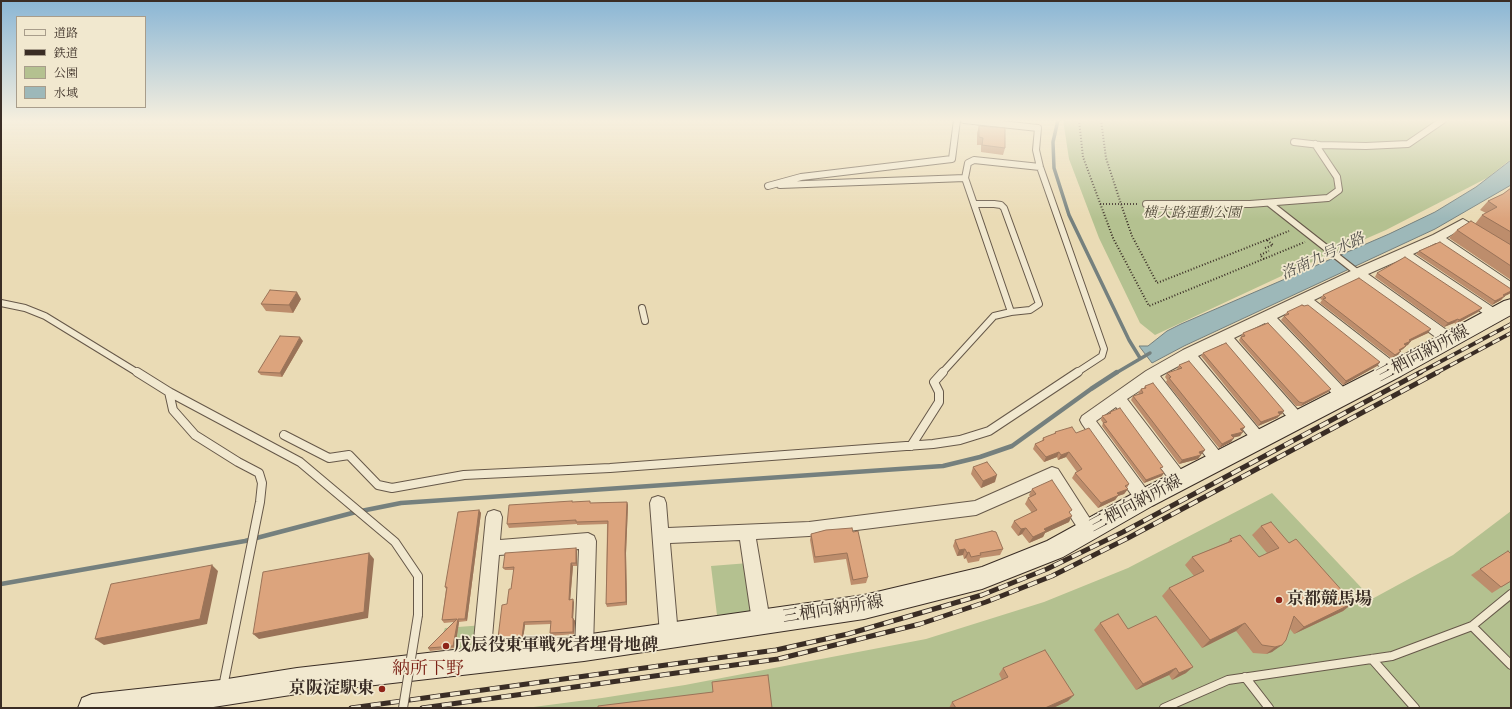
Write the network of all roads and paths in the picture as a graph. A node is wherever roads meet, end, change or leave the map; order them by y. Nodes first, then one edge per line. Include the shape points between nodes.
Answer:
1 (953, 153) edge
2 (1037, 153) edge
3 (1083, 153) edge
4 (1105, 153) edge
5 (1320, 153) edge
6 (1040, 167) junction
7 (965, 178) junction
8 (1269, 203) junction
9 (974, 204) junction
10 (1100, 204) junction
11 (1121, 204) junction
12 (1146, 204) joint
13 (1299, 227) junction
14 (1437, 238) junction
15 (1313, 239) junction
16 (1267, 240) junction
17 (1403, 253) junction
18 (1511, 253) edge
19 (1264, 259) junction
20 (1354, 271) junction
21 (1511, 288) edge
22 (1304, 299) junction
23 (1, 303) edge
24 (642, 308) dead end
25 (1503, 311) edge
26 (1011, 312) junction
27 (1268, 317) junction
28 (645, 321) dead end
29 (1225, 336) junction
30 (1450, 340) junction
31 (1188, 354) junction
32 (1394, 370) junction
33 (1151, 376) junction
34 (169, 392) junction
35 (1344, 396) junction
36 (1118, 398) junction
37 (1299, 421) junction
38 (284, 435) dead end
39 (1260, 440) junction
40 (911, 446) junction
41 (1218, 461) junction
42 (1180, 481) junction
43 (1144, 499) junction
44 (658, 503) dead end
45 (494, 517) dead end
46 (1088, 530) junction
47 (747, 532) junction
48 (661, 536) junction
49 (491, 548) junction
50 (1511, 594) edge
51 (761, 621) junction
52 (1472, 626) junction
53 (669, 635) junction
54 (584, 648) junction
55 (1372, 659) junction
56 (481, 661) junction
57 (1511, 665) edge
58 (1245, 677) junction
59 (221, 693) junction
60 (92, 708) edge
61 (403, 708) edge
62 (1164, 708) edge
63 (1269, 708) edge
64 (1415, 708) edge

1 - 7 lane via 952,159 801,177 768,186
2 - 6 lane
3 - 10 path
4 - 11 path
5 - 8 lane via 1337,177 1339,190 1328,198
6 - 7 lane via 974,160 968,163
6 - 40 lane via 1104,349 1102,356 989,431 960,440
7 - 9 lane
8 - 12 lane
8 - 13 lane
9 - 26 lane
9 - 26 lane via 994,204 1004,208 1039,304 1030,310
10 - 11 path
10 - 19 path via 1113,238 1149,306
11 - 12 path
11 - 16 path via 1132,236 1156,283
13 - 15 lane
13 - 16 path
14 - 17 street
14 - 18 street via 1463,223
14 - 21 street
15 - 19 path
15 - 20 lane
16 - 19 path via 1273,245 1265,248 1269,251 1260,255
17 - 20 street
17 - 25 street
20 - 22 street
20 - 30 street
22 - 27 street
22 - 32 street
23 - 34 lane via 25,308 44,316
24 - 28 lane
25 - 30 main road, 三栖向納所線
26 - 40 lane via 994,316 934,382 939,392 939,402
27 - 29 street
27 - 35 street
29 - 31 street
29 - 37 street
30 - 32 main road, 三栖向納所線
31 - 33 street
31 - 39 street
32 - 35 main road, 三栖向納所線
33 - 36 street
33 - 41 street
34 - 59 lane via 173,410 195,434 259,473 262,483
34 - 61 lane, bridge via 300,462 395,542 418,576 418,615
35 - 37 main road, 三栖向納所線
36 - 42 street
36 - 43 street via 1087,420
37 - 39 main road, 三栖向納所線
38 - 40 lane via 329,458 349,455 378,485 392,488 464,475 610,468
39 - 41 main road, 三栖向納所線
41 - 42 main road, 三栖向納所線
42 - 43 main road, 三栖向納所線
43 - 46 main road, 三栖向納所線
44 - 48 street
45 - 49 street
46 - 47 street via 1052,474 976,508 809,529
46 - 51 main road, 三栖向納所線 via 1055,549 982,578 864,607
47 - 48 street
47 - 51 street
48 - 53 street
49 - 54 street via 588,541
49 - 56 street
50 - 52 lane
51 - 53 main road, 三栖向納所線
52 - 55 lane via 1392,656
52 - 57 lane
53 - 54 main road, 三栖向納所線
54 - 56 main road, 三栖向納所線
55 - 58 lane
55 - 64 lane
56 - 59 main road, 三栖向納所線 via 297,681
58 - 62 lane via 1228,680
58 - 63 lane
59 - 60 main road, 三栖向納所線

